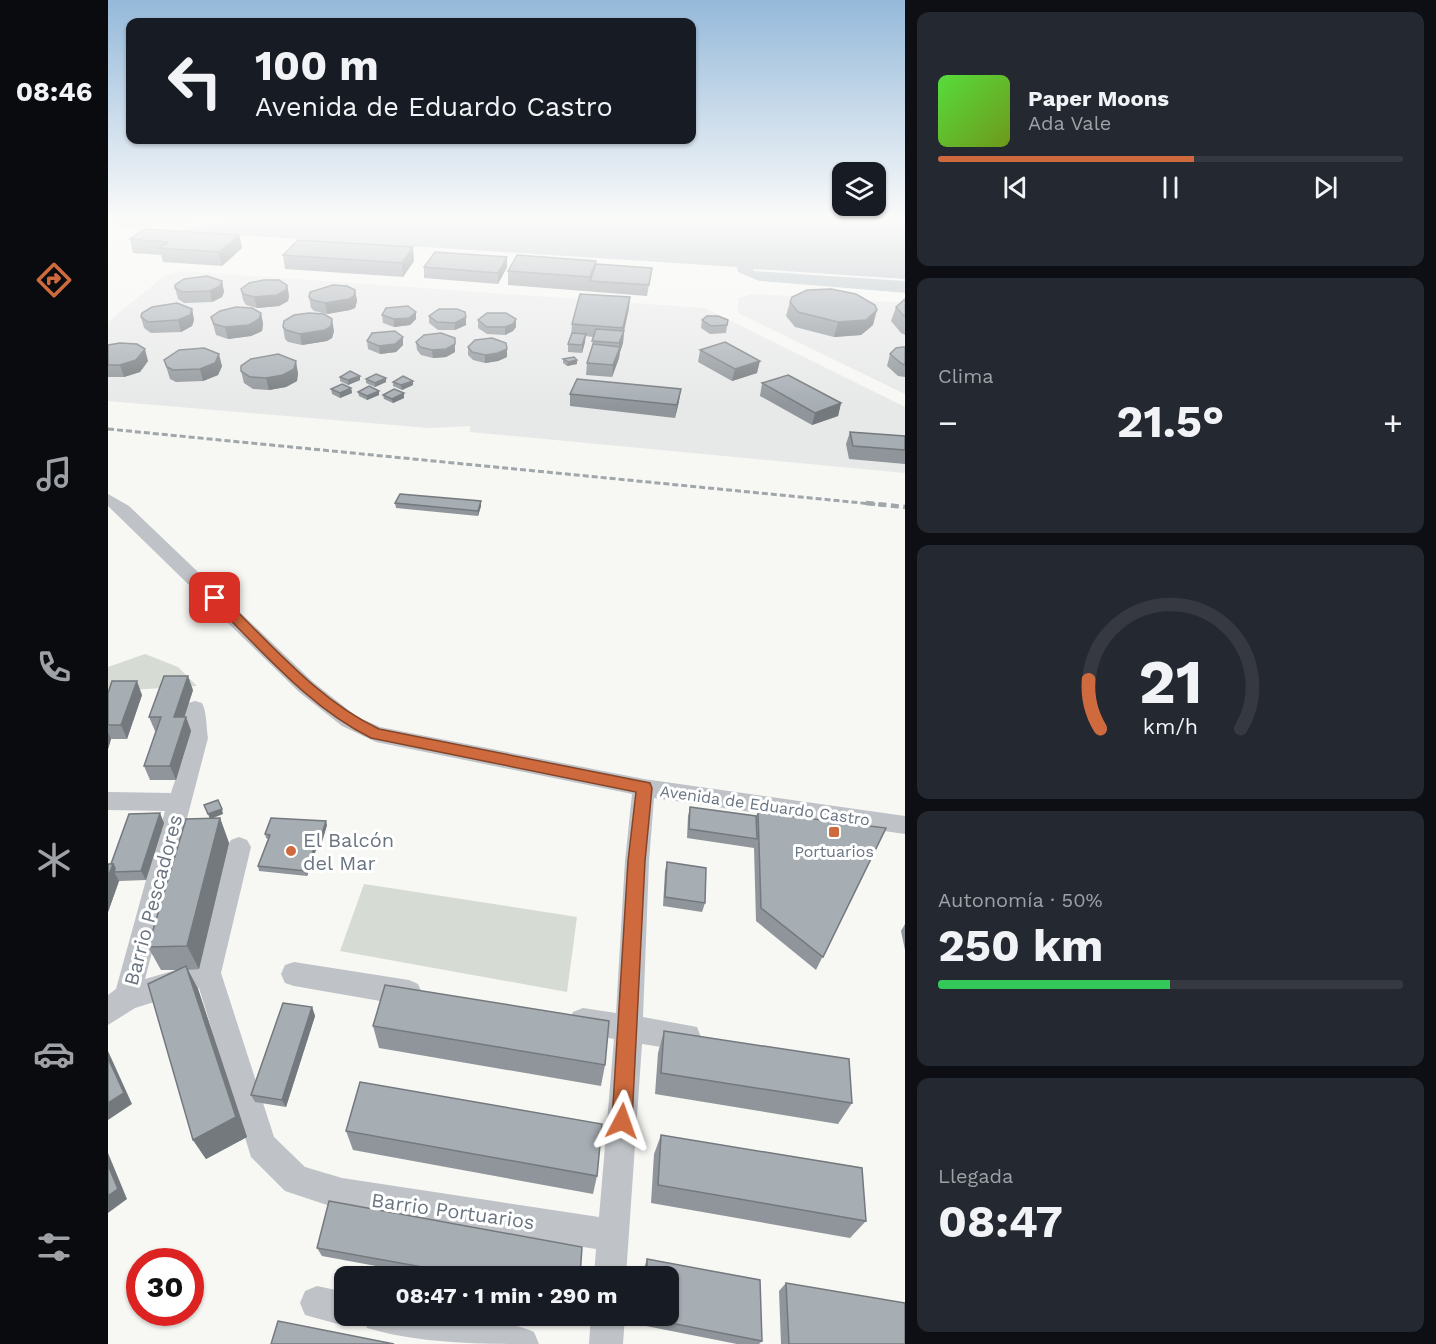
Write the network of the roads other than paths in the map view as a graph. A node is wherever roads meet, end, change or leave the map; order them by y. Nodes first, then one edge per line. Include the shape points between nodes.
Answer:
1 (108, 499) edge
2 (195, 708) dead end
3 (644, 788) junction
4 (108, 801) edge
5 (179, 802) junction
6 (905, 825) edge
7 (239, 847) dead end
8 (208, 973) junction
9 (294, 974) dead end
10 (436, 997) edge
11 (117, 1004) edge
12 (553, 1017) edge
13 (629, 1029) junction
14 (718, 1042) edge
15 (612, 1235) junction
16 (610, 1266) edge
17 (430, 1326) edge
18 (607, 1326) edge
19 (522, 1344) edge
20 (606, 1344) edge

1 - 3 street, Avenida de Eduardo Castro via 123,509 306,687 349,721 409,743
2 - 5 street, Barrio Pescadores via 198,738
3 - 6 street, Avenida de Eduardo Castro
3 - 13 street
4 - 5 street, Barrio Pescadores
5 - 11 street, Barrio Pescadores
7 - 8 street
8 - 11 street, Barrio Pescadores
8 - 15 street, Barrio Portuarios via 261,1146 296,1180 342,1194
9 - 10 street
12 - 13 street
13 - 14 street
13 - 15 street
15 - 16 street
17 - 19 street
18 - 20 street

